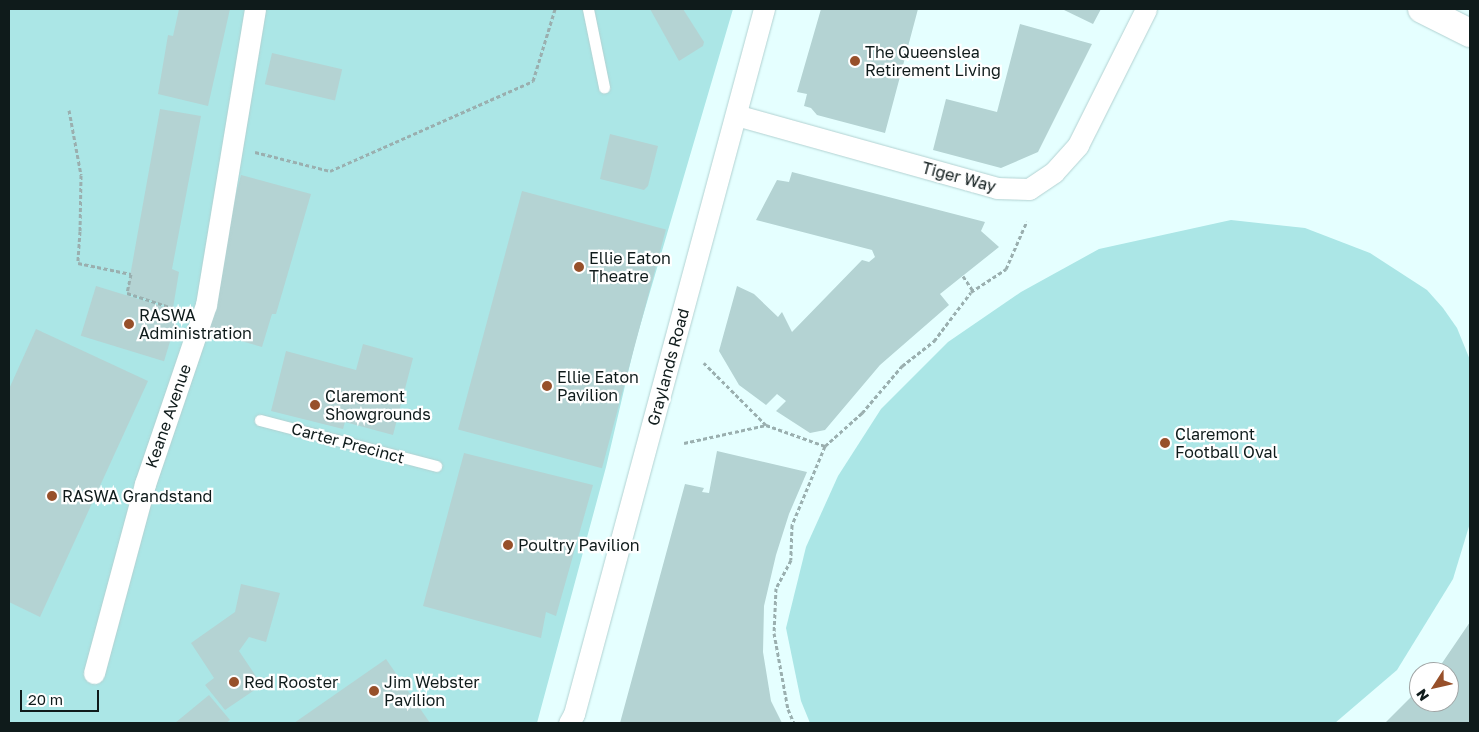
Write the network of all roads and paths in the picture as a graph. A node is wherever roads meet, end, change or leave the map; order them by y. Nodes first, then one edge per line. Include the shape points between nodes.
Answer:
1 (256, 9) edge
2 (555, 9) edge
3 (588, 9) edge
4 (764, 9) edge
5 (1146, 9) edge
6 (1422, 9) edge
7 (1470, 33) edge
8 (604, 87) dead end
9 (69, 110) dead end
10 (736, 115) junction
11 (232, 146) junction
12 (1027, 221) dead end
13 (963, 276) dead end
14 (973, 290) junction
15 (202, 316) junction
16 (704, 363) dead end
17 (260, 420) dead end
18 (766, 425) junction
19 (684, 443) dead end
20 (825, 446) junction
21 (436, 466) dead end
22 (94, 673) dead end
23 (569, 723) edge
24 (794, 723) edge

1 - 11 street, Keane Avenue
2 - 11 path via 533,81 330,171
3 - 8 lane
4 - 10 street, Graylands Road
5 - 10 street, Tiger Way via 1078,145 1054,172 1029,190 997,188
6 - 7 main road
9 - 15 path via 81,175 78,263 131,274 127,293
10 - 23 street, Graylands Road
11 - 15 street, Keane Avenue
12 - 14 path via 1006,269
13 - 14 path
14 - 20 path via 934,341 902,366 862,413
15 - 22 street, Keane Avenue via 145,484
16 - 18 path
17 - 21 lane, Carter Precinct
18 - 19 path
18 - 20 path
20 - 24 path via 792,525 792,560 776,588 774,633 788,709

